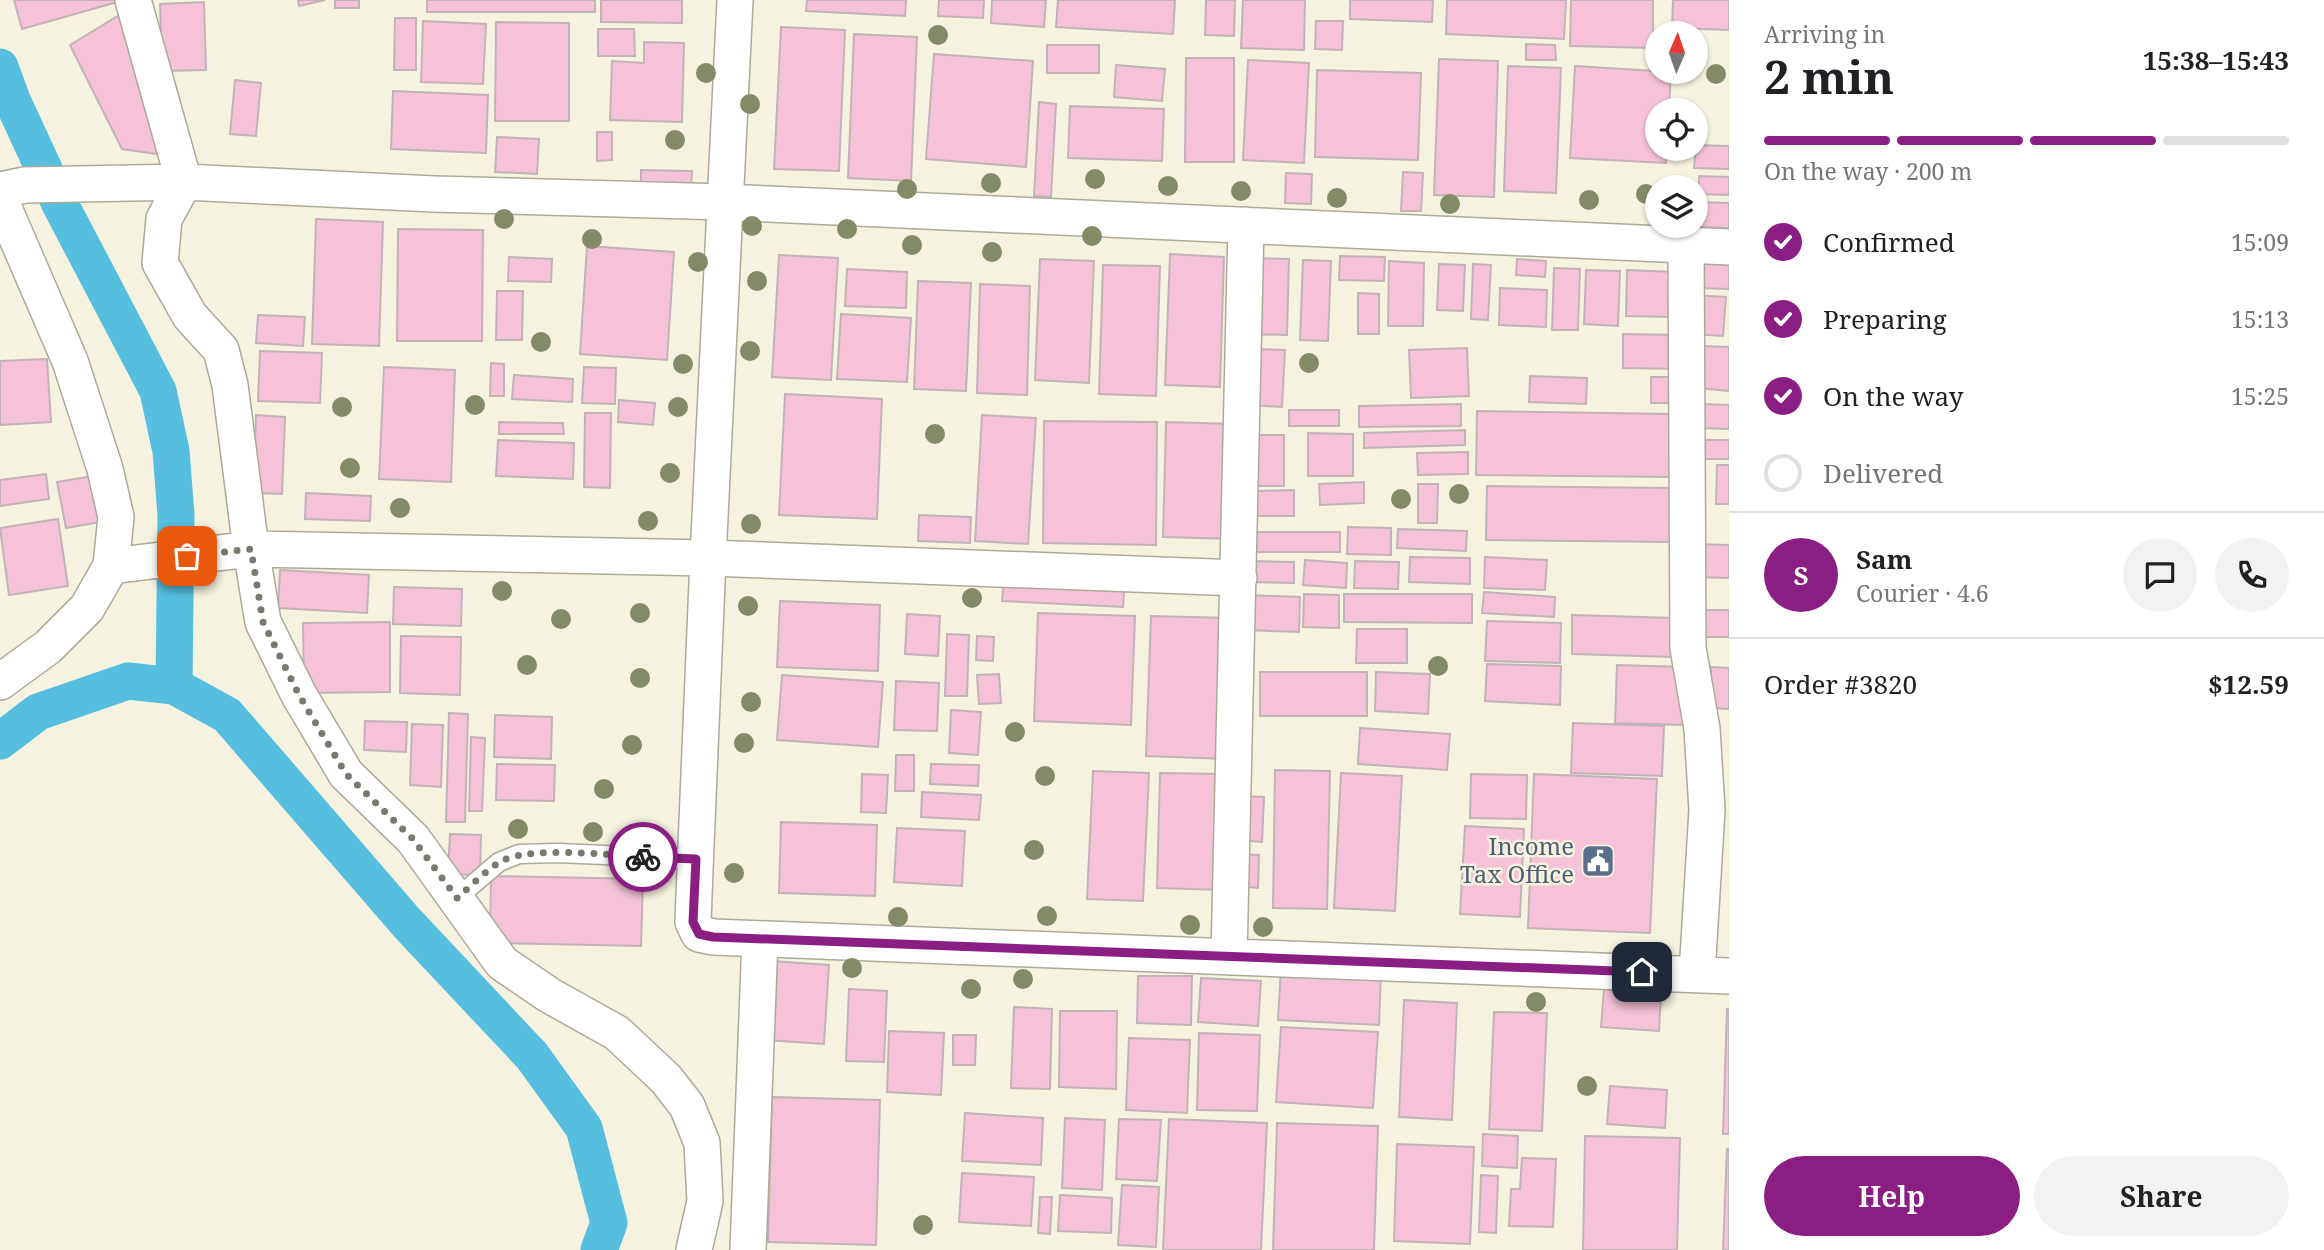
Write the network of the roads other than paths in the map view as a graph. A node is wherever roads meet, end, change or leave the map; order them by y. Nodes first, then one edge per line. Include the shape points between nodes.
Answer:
1 (133, 0) edge
2 (735, 0) edge
3 (184, 182) junction
4 (8, 191) edge
5 (725, 202) junction
6 (1246, 225) junction
7 (1686, 245) junction
8 (1729, 247) edge
9 (243, 550) junction
10 (708, 558) junction
11 (125, 564) junction
12 (1239, 578) junction
13 (0, 682) edge
14 (696, 859) junction
15 (457, 898) junction
16 (760, 939) junction
17 (1229, 957) junction
18 (1713, 975) edge
19 (694, 1250) edge
20 (748, 1250) edge

1 - 3 street
2 - 5 street
3 - 4 street
3 - 5 street
3 - 9 street via 164,219 160,263 190,316 221,350 230,385
4 - 11 street via 105,469
5 - 6 street
5 - 10 street
6 - 7 street
6 - 12 street
7 - 8 street
7 - 18 street via 1688,648 1702,729
9 - 10 street
9 - 11 street
9 - 15 street via 263,622 346,774 413,839
10 - 12 street
10 - 14 street
11 - 13 street via 48,647
12 - 17 street
14 - 15 lane via 519,854 499,862
14 - 16 street via 693,922 699,934
15 - 19 street via 502,963 617,1033 687,1105 702,1143 705,1201
16 - 17 street
16 - 20 street
17 - 18 street

